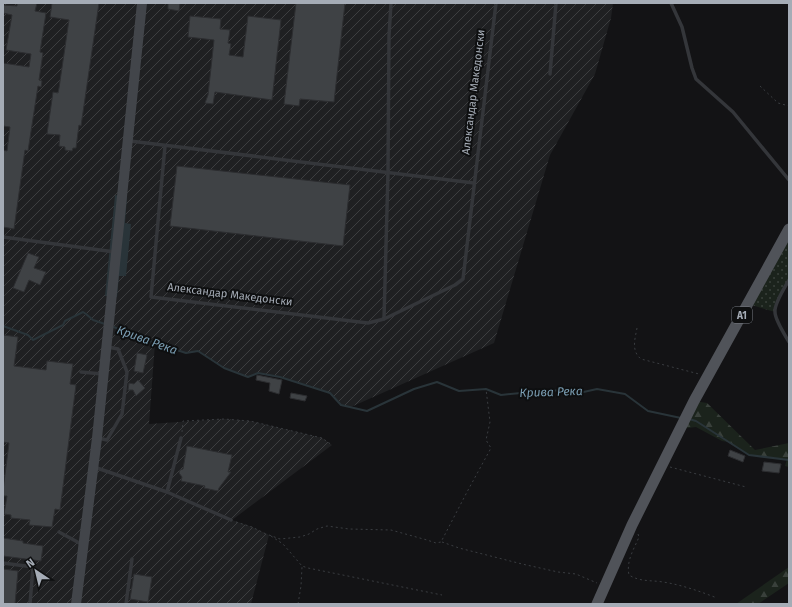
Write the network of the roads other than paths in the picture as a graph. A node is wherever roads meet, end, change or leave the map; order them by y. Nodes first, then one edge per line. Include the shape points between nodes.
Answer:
1 (142, 3) edge
2 (391, 3) edge
3 (496, 3) edge
4 (556, 3) edge
5 (671, 3) edge
6 (550, 74) dead end
7 (128, 140) junction
8 (165, 146) junction
9 (388, 172) junction
10 (789, 180) edge
11 (474, 184) junction
12 (789, 229) edge
13 (3, 237) edge
14 (116, 252) junction
15 (789, 280) edge
16 (384, 319) junction
17 (789, 342) edge
18 (106, 347) junction
19 (81, 372) dead end
20 (103, 374) junction
21 (97, 438) junction
22 (181, 438) road end
23 (93, 466) junction
24 (167, 492) junction
25 (231, 520) road end
26 (59, 532) dead end
27 (83, 545) junction
28 (132, 559) dead end
29 (3, 563) edge
30 (30, 604) edge
31 (76, 604) edge
32 (126, 604) edge
33 (597, 604) edge

1 - 7 main road
2 - 9 lane
3 - 11 lane, Александар Македонски
4 - 6 lane
5 - 10 lane via 682,27 696,79 733,112
7 - 8 lane
7 - 14 main road
8 - 9 lane
8 - 16 lane, Александар Македонски via 151,297 368,323
9 - 11 lane
9 - 16 lane
11 - 16 lane, Александар Македонски via 463,279
12 - 33 main road, A1 via 694,401 632,525
13 - 14 lane
14 - 18 main road
15 - 17 lane via 775,312
18 - 20 main road
18 - 21 lane via 118,349 127,372 122,414 106,440
19 - 20 lane
20 - 21 main road
21 - 23 main road
22 - 24 lane
23 - 24 lane
23 - 27 main road
24 - 25 lane
26 - 27 lane
27 - 31 main road
28 - 32 lane
29 - 30 lane via 32,567

